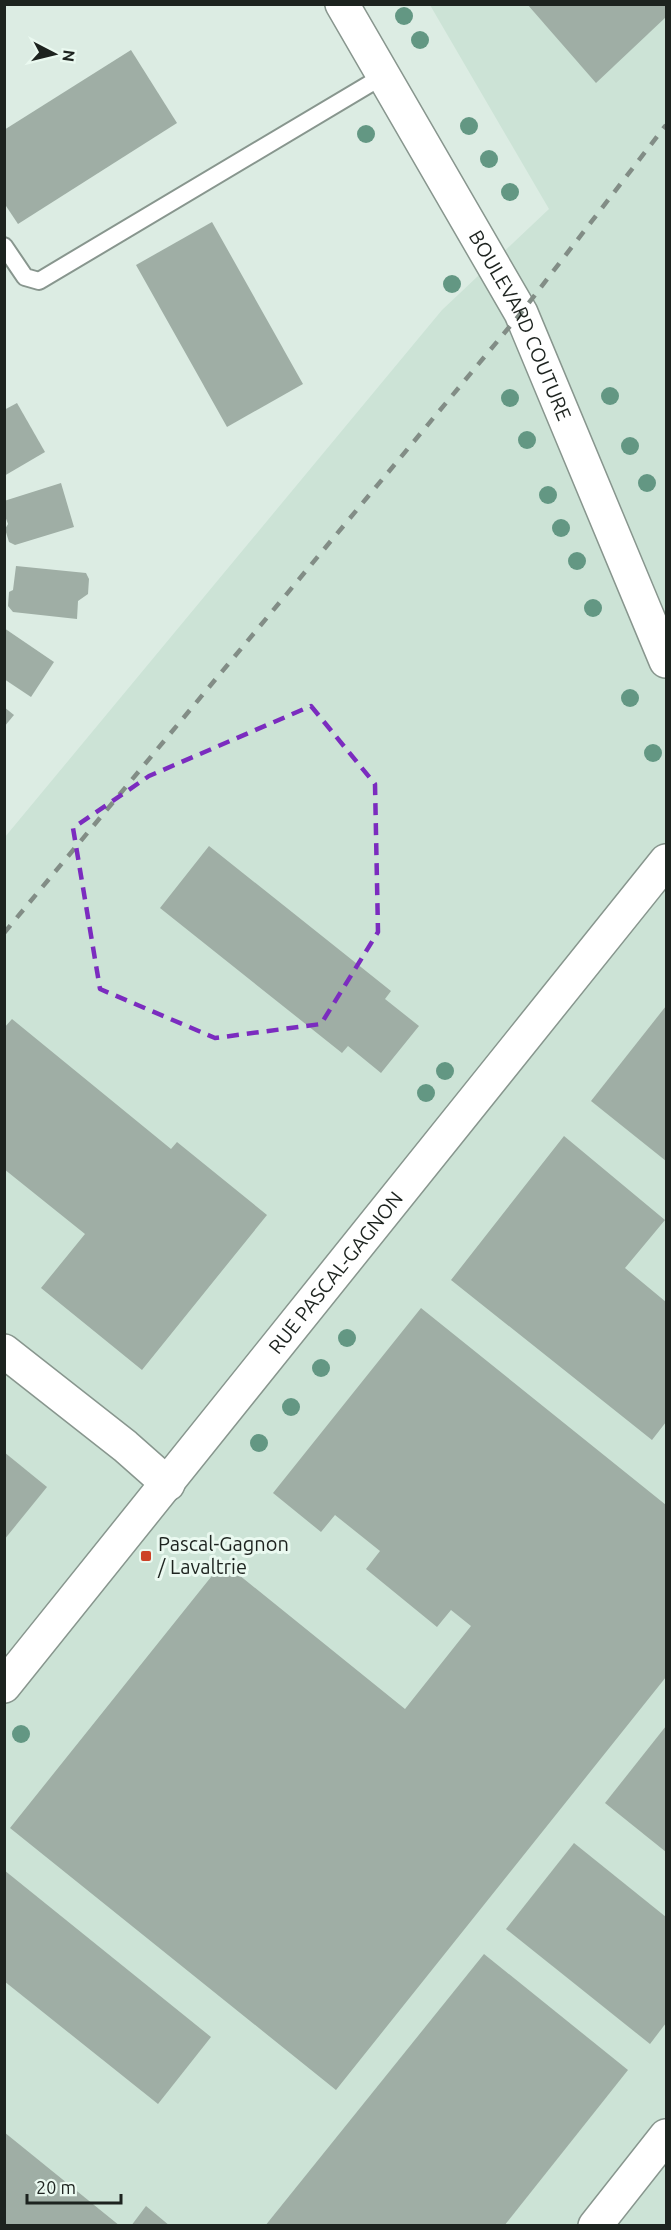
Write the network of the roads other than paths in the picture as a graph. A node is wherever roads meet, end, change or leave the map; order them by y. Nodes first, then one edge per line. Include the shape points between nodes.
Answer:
1 (342, 4) edge
2 (383, 76) junction
3 (4, 246) edge
4 (666, 661) edge
5 (666, 861) edge
6 (4, 1351) edge
7 (168, 1484) junction
8 (4, 1686) edge
9 (666, 2136) edge
10 (595, 2226) edge

1 - 2 street, BOULEVARD COUTURE
2 - 3 lane via 39,281 25,276
2 - 4 street, BOULEVARD COUTURE via 521,313
5 - 7 street, RUE PASCAL-GAGNON
6 - 7 street
7 - 8 street, RUE PASCAL-GAGNON
9 - 10 street

